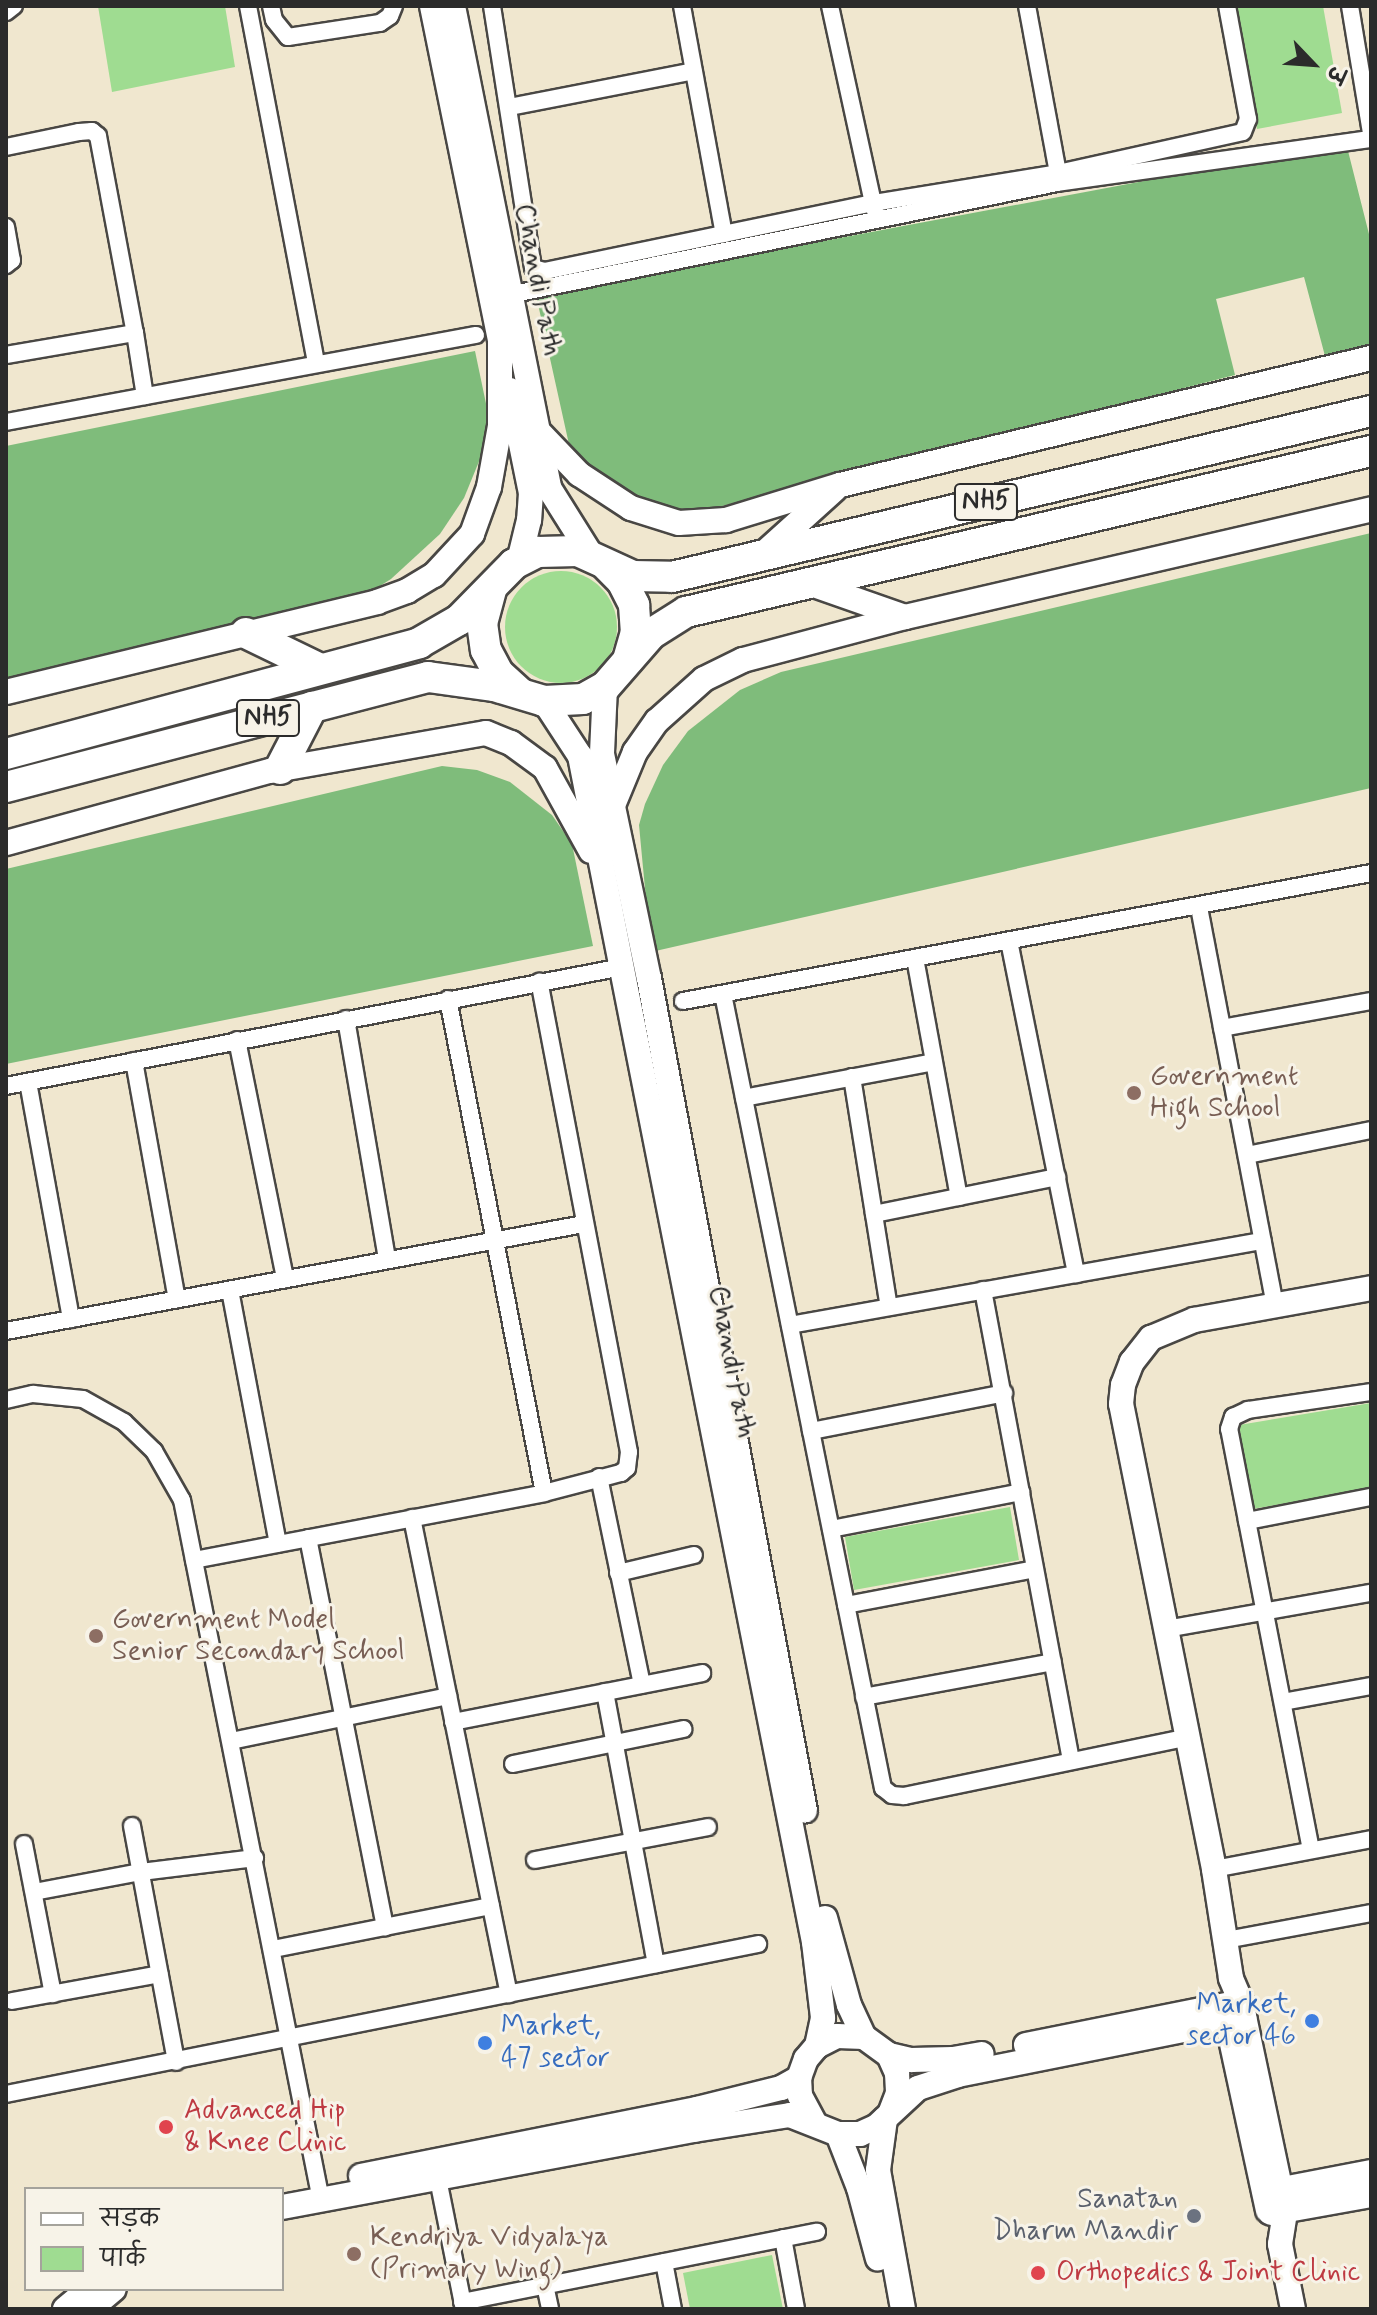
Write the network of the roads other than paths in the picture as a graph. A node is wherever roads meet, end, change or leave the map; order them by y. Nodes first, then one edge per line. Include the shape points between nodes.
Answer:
1 (14, 6) edge
2 (248, 6) edge
3 (271, 6) edge
4 (394, 6) edge
5 (432, 6) edge
6 (453, 6) edge
7 (492, 6) edge
8 (682, 6) edge
9 (830, 6) edge
10 (1027, 6) edge
11 (1227, 6) edge
12 (1350, 6) edge
13 (6, 12) edge
14 (280, 31) junction
15 (254, 34) junction
16 (1366, 70) edge
17 (694, 71) junction
18 (509, 107) junction
19 (1371, 136) edge
20 (6, 147) edge
21 (1058, 173) junction
22 (875, 211) junction
23 (6, 227) edge
24 (724, 234) junction
25 (6, 265) edge
26 (509, 295) junction
27 (135, 333) junction
28 (488, 336) junction
29 (6, 355) edge
30 (1371, 358) edge
31 (316, 364) junction
32 (145, 396) junction
33 (1371, 411) edge
34 (6, 422) edge
35 (537, 430) junction
36 (1371, 451) edge
37 (840, 485) junction
38 (1371, 509) edge
39 (762, 555) junction
40 (597, 558) junction
41 (519, 561) junction
42 (808, 583) junction
43 (495, 584) junction
44 (905, 617) junction
45 (246, 633) junction
46 (320, 669) junction
47 (614, 678) junction
48 (6, 692) edge
49 (538, 700) junction
50 (312, 707) junction
51 (6, 754) edge
52 (280, 769) junction
53 (6, 787) edge
54 (613, 806) junction
55 (6, 843) edge
56 (604, 874) junction
57 (1371, 875) edge
58 (1199, 907) junction
59 (1009, 941) junction
60 (915, 958) junction
61 (622, 967) junction
62 (539, 982) junction
63 (723, 994) junction
64 (448, 999) junction
65 (683, 1001) dead end
66 (1371, 1001) edge
67 (346, 1019) junction
68 (1222, 1028) junction
69 (237, 1040) junction
70 (134, 1061) junction
71 (934, 1062) junction
72 (852, 1077) junction
73 (28, 1082) junction
74 (6, 1086) edge
75 (744, 1098) junction
76 (1371, 1130) edge
77 (1247, 1155) junction
78 (1057, 1177) junction
79 (959, 1197) junction
80 (874, 1214) junction
81 (584, 1224) junction
82 (495, 1240) junction
83 (1263, 1241) junction
84 (387, 1260) junction
85 (1076, 1274) junction
86 (285, 1279) junction
87 (1371, 1288) edge
88 (230, 1290) junction
89 (983, 1290) junction
90 (177, 1299) junction
91 (1275, 1306) junction
92 (889, 1307) junction
93 (71, 1319) junction
94 (790, 1325) junction
95 (6, 1331) edge
96 (1371, 1392) edge
97 (1004, 1393) junction
98 (6, 1400) edge
99 (811, 1431) junction
100 (599, 1477) junction
101 (1021, 1492) junction
102 (544, 1493) junction
103 (1371, 1497) edge
104 (412, 1518) junction
105 (1247, 1521) junction
106 (831, 1529) junction
107 (308, 1538) junction
108 (278, 1544) junction
109 (694, 1555) dead end
110 (194, 1560) junction
111 (1035, 1569) junction
112 (618, 1573) junction
113 (1371, 1593) edge
114 (846, 1605) junction
115 (1265, 1612) junction
116 (1166, 1629) junction
117 (1053, 1662) junction
118 (702, 1673) dead end
119 (642, 1685) junction
120 (1371, 1686) edge
121 (605, 1692) junction
122 (448, 1696) junction
123 (864, 1697) junction
124 (1283, 1702) junction
125 (344, 1717) junction
126 (453, 1722) junction
127 (683, 1729) dead end
128 (1188, 1737) junction
129 (231, 1741) junction
130 (614, 1743) junction
131 (1071, 1761) junction
132 (513, 1764) dead end
133 (132, 1826) dead end
134 (708, 1827) dead end
135 (1371, 1839) edge
136 (633, 1841) junction
137 (24, 1844) dead end
138 (1311, 1850) junction
139 (255, 1858) junction
140 (535, 1860) dead end
141 (1214, 1869) junction
142 (141, 1872) junction
143 (34, 1892) junction
144 (491, 1906) junction
145 (1371, 1913) edge
146 (385, 1927) junction
147 (1226, 1940) junction
148 (758, 1944) dead end
149 (273, 1949) junction
150 (656, 1964) junction
151 (160, 1974) junction
152 (53, 1994) junction
153 (509, 1994) junction
154 (12, 2001) dead end
155 (1234, 2012) junction
156 (290, 2037) junction
157 (864, 2037) junction
158 (817, 2046) junction
159 (889, 2055) junction
160 (176, 2062) junction
161 (799, 2078) junction
162 (6, 2094) edge
163 (888, 2115) junction
164 (814, 2122) junction
165 (838, 2134) junction
166 (436, 2170) junction
167 (1371, 2172) edge
168 (284, 2191) edge
169 (320, 2192) junction
170 (1371, 2195) edge
171 (284, 2206) edge
172 (1276, 2208) junction
173 (817, 2232) dead end
174 (783, 2238) junction
175 (664, 2262) junction
176 (545, 2285) junction
177 (87, 2291) edge
178 (112, 2291) edge
179 (463, 2305) edge
180 (65, 2309) edge
181 (90, 2309) edge
182 (550, 2309) edge
183 (673, 2309) edge
184 (796, 2309) edge
185 (888, 2309) edge
186 (903, 2309) edge
187 (1293, 2309) edge

1 - 13 street
2 - 15 street
3 - 14 street
4 - 14 street via 380,23 288,37
5 - 28 street, Chandi Path
6 - 26 street, Chandi Path
7 - 18 street
8 - 17 street
9 - 22 street
10 - 21 street
11 - 21 street via 1248,119 1243,132
12 - 16 street
14 - 15 street
15 - 31 street
16 - 19 street
17 - 18 street
17 - 24 street
18 - 24 street via 533,268 545,271
19 - 22 street
20 - 27 street via 79,132 98,136
21 - 22 street
22 - 24 street
22 - 26 street
23 - 25 street via 12,260
26 - 35 street, Chandi Path
27 - 29 street
27 - 32 street
28 - 31 street
28 - 41 street, Chandi Path via 531,493
28 - 45 street via 502,396 496,455 481,518 461,549 434,575 392,597
30 - 37 street
31 - 32 street
32 - 34 street
33 - 39 highway, NH5
35 - 37 street via 592,483 631,508 679,523 726,520
35 - 40 street, Chandi Path via 549,488
36 - 42 highway, NH5
37 - 39 street
38 - 44 street
39 - 40 highway, NH5 via 658,578 633,576
40 - 41 highway, NH5 via 551,549
40 - 47 highway via 622,581 634,605 636,632
41 - 43 highway, NH5
42 - 44 street
42 - 47 highway, NH5 via 686,612 651,634
43 - 46 highway, NH5 via 472,609 433,636
43 - 49 highway, NH5 via 482,623 486,650 508,684
44 - 54 street via 743,660 704,679 645,736
45 - 46 highway
45 - 48 street
46 - 51 highway, NH5
47 - 49 highway, NH5 via 570,702
47 - 54 street, Chandi Path via 602,754
49 - 50 highway, NH5 via 475,682 428,677
49 - 56 street, Chandi Path via 580,756
50 - 52 highway
50 - 53 highway, NH5
52 - 55 street
52 - 56 street via 486,733 523,750 545,768
54 - 157 street, Chandi Path via 830,1942
56 - 61 street, Chandi Path
57 - 58 street
58 - 59 street
58 - 68 street
59 - 60 street
59 - 78 street
60 - 63 street
60 - 71 street
61 - 62 street
61 - 158 street, Chandi Path via 814,1942 823,2018
62 - 64 street
62 - 81 street
63 - 65 street
63 - 75 street
64 - 67 street
64 - 82 street
66 - 68 street
67 - 69 street
67 - 84 street
68 - 77 street
69 - 70 street
69 - 86 street
70 - 73 street
70 - 90 street
71 - 72 street
71 - 79 street
72 - 75 street
72 - 80 street
73 - 74 street
73 - 93 street
75 - 94 street
76 - 77 street
77 - 83 street
78 - 79 street
78 - 85 street
79 - 80 street
80 - 92 street
81 - 82 street
81 - 100 street via 630,1461 621,1473
82 - 84 street
82 - 102 street
83 - 85 street
83 - 91 street
84 - 86 street
85 - 89 street
86 - 88 street
87 - 91 street
88 - 90 street
88 - 108 street
89 - 92 street
89 - 97 street
90 - 93 street
91 - 116 street via 1194,1320 1151,1338 1132,1362 1123,1385 1121,1404
92 - 94 street
93 - 95 street
94 - 99 street
96 - 105 street via 1248,1410 1233,1417 1229,1429
97 - 99 street
97 - 101 street
98 - 110 street via 33,1394 83,1399 124,1422 154,1451 182,1500
99 - 106 street
100 - 102 street
100 - 112 street
101 - 106 street
101 - 111 street
102 - 104 street
103 - 105 street
104 - 107 street
104 - 122 street
105 - 115 street
106 - 114 street
107 - 108 street
107 - 125 street
108 - 110 street
109 - 112 street
110 - 129 street
111 - 114 street
111 - 117 street
112 - 119 street
113 - 115 street
114 - 123 street
115 - 116 street
115 - 124 street
116 - 128 street
117 - 123 street
117 - 131 street
118 - 119 street
119 - 121 street
120 - 124 street
121 - 126 street
121 - 130 street
122 - 125 street
122 - 126 street
123 - 131 street via 880,1780 892,1795
124 - 138 street
125 - 129 street
125 - 146 street
126 - 144 street
127 - 130 street
128 - 131 street
128 - 141 street
129 - 139 street
130 - 132 street
130 - 136 street
133 - 142 street
134 - 136 street
135 - 138 street
136 - 140 street
136 - 150 street
137 - 143 street
138 - 141 street
139 - 142 street
139 - 149 street
141 - 147 street
142 - 143 street
142 - 151 street
143 - 152 street
144 - 146 street
144 - 153 street
145 - 147 street
146 - 149 street
147 - 155 street
148 - 150 street
149 - 156 street
150 - 153 street
151 - 152 street
151 - 160 street
152 - 154 street
153 - 156 street
155 - 159 street via 953,2059
155 - 163 street via 958,2075 918,2088
155 - 172 street
156 - 160 street
156 - 169 street
157 - 158 street via 837,2036
157 - 159 street
158 - 161 street
159 - 163 street via 898,2093
160 - 162 street
161 - 164 street via 800,2096
161 - 166 street via 781,2088
163 - 165 street via 860,2134
163 - 186 street via 878,2170
164 - 165 street
164 - 166 street via 790,2115
165 - 185 street via 872,2233
166 - 169 street
166 - 179 street
167 - 172 street
168 - 169 street
169 - 171 street
170 - 172 street
172 - 187 street
173 - 174 street
174 - 175 street
174 - 184 street
175 - 176 street
175 - 183 street
176 - 179 street
176 - 182 street
177 - 180 street
178 - 181 street

